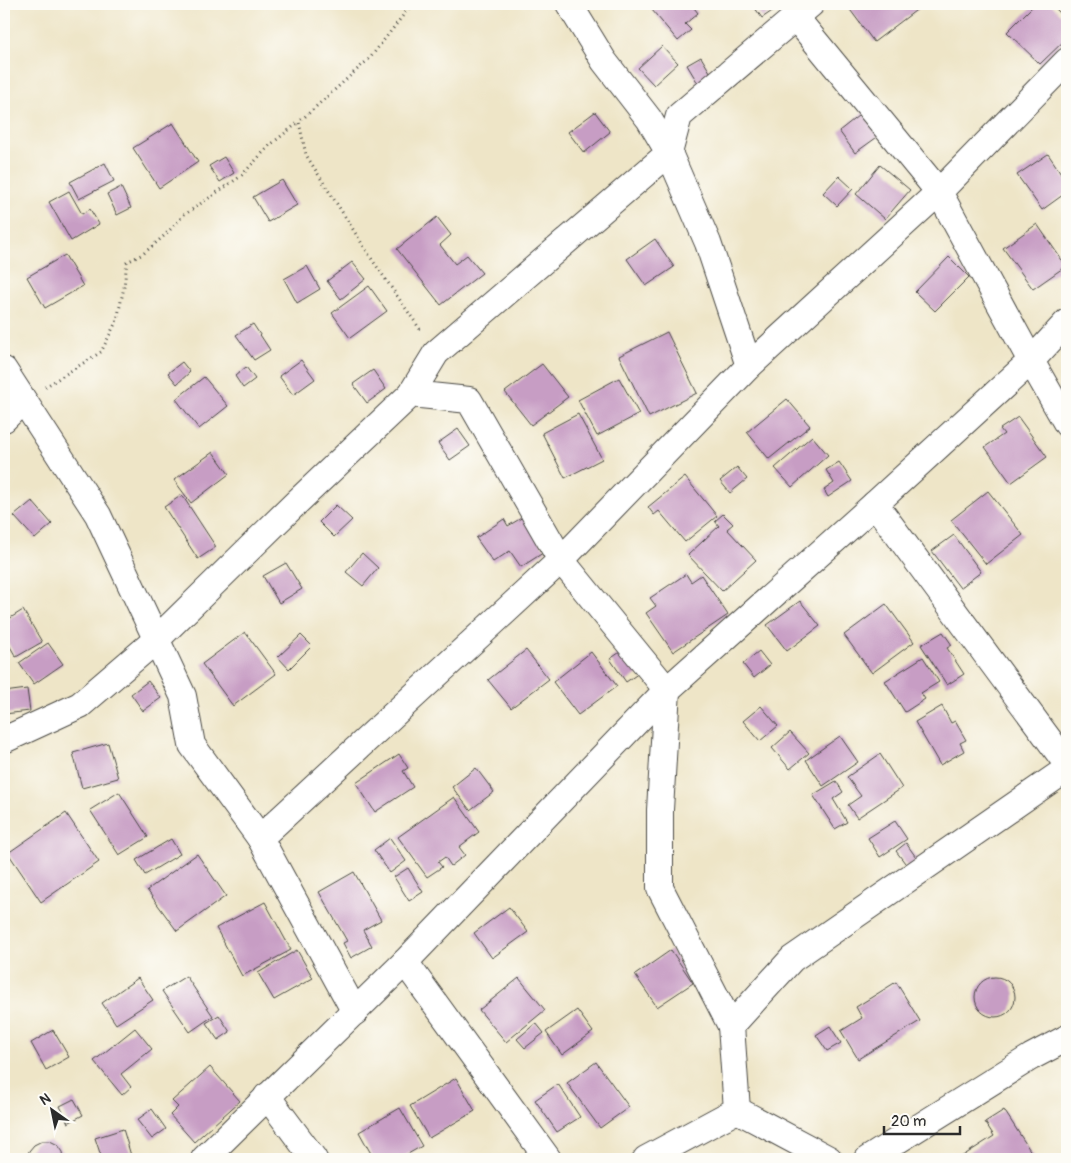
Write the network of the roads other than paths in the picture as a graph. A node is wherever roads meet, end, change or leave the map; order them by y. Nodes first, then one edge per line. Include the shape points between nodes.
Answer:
1 (569, 4) edge
2 (804, 11) edge
3 (1067, 61) edge
4 (669, 154) junction
5 (938, 192) junction
6 (1067, 322) edge
7 (1031, 361) junction
8 (749, 366) junction
9 (4, 370) edge
10 (411, 394) junction
11 (22, 401) junction
12 (4, 419) edge
13 (1067, 424) edge
14 (875, 504) junction
15 (562, 560) junction
16 (156, 640) junction
17 (667, 690) junction
18 (4, 740) edge
19 (1067, 764) edge
20 (1067, 770) edge
21 (260, 838) junction
22 (405, 962) junction
23 (354, 1012) junction
24 (731, 1026) junction
25 (1067, 1038) edge
26 (268, 1096) junction
27 (737, 1110) junction
28 (204, 1159) edge
29 (314, 1159) edge
30 (548, 1159) edge
31 (646, 1159) edge
32 (829, 1159) edge
33 (868, 1159) edge

1 - 4 street via 604,61 649,119
2 - 4 street via 679,116
2 - 5 street
3 - 5 street
4 - 8 street via 708,244
4 - 10 street via 436,354
5 - 7 street
5 - 8 street
6 - 7 street
7 - 13 street
7 - 14 street
8 - 15 street
9 - 11 street
10 - 15 street via 469,400
10 - 16 street
11 - 12 street
11 - 16 street via 98,515
14 - 17 street
14 - 19 street
15 - 17 street
15 - 21 street
16 - 18 street via 80,705
16 - 21 street via 183,696 192,745
17 - 22 street
17 - 24 street via 660,810 660,888
20 - 24 street via 792,959
21 - 23 street
22 - 23 street
22 - 30 street
23 - 26 street
24 - 27 street
25 - 33 street via 1030,1056
26 - 28 street
26 - 29 street
27 - 31 street
27 - 32 street

